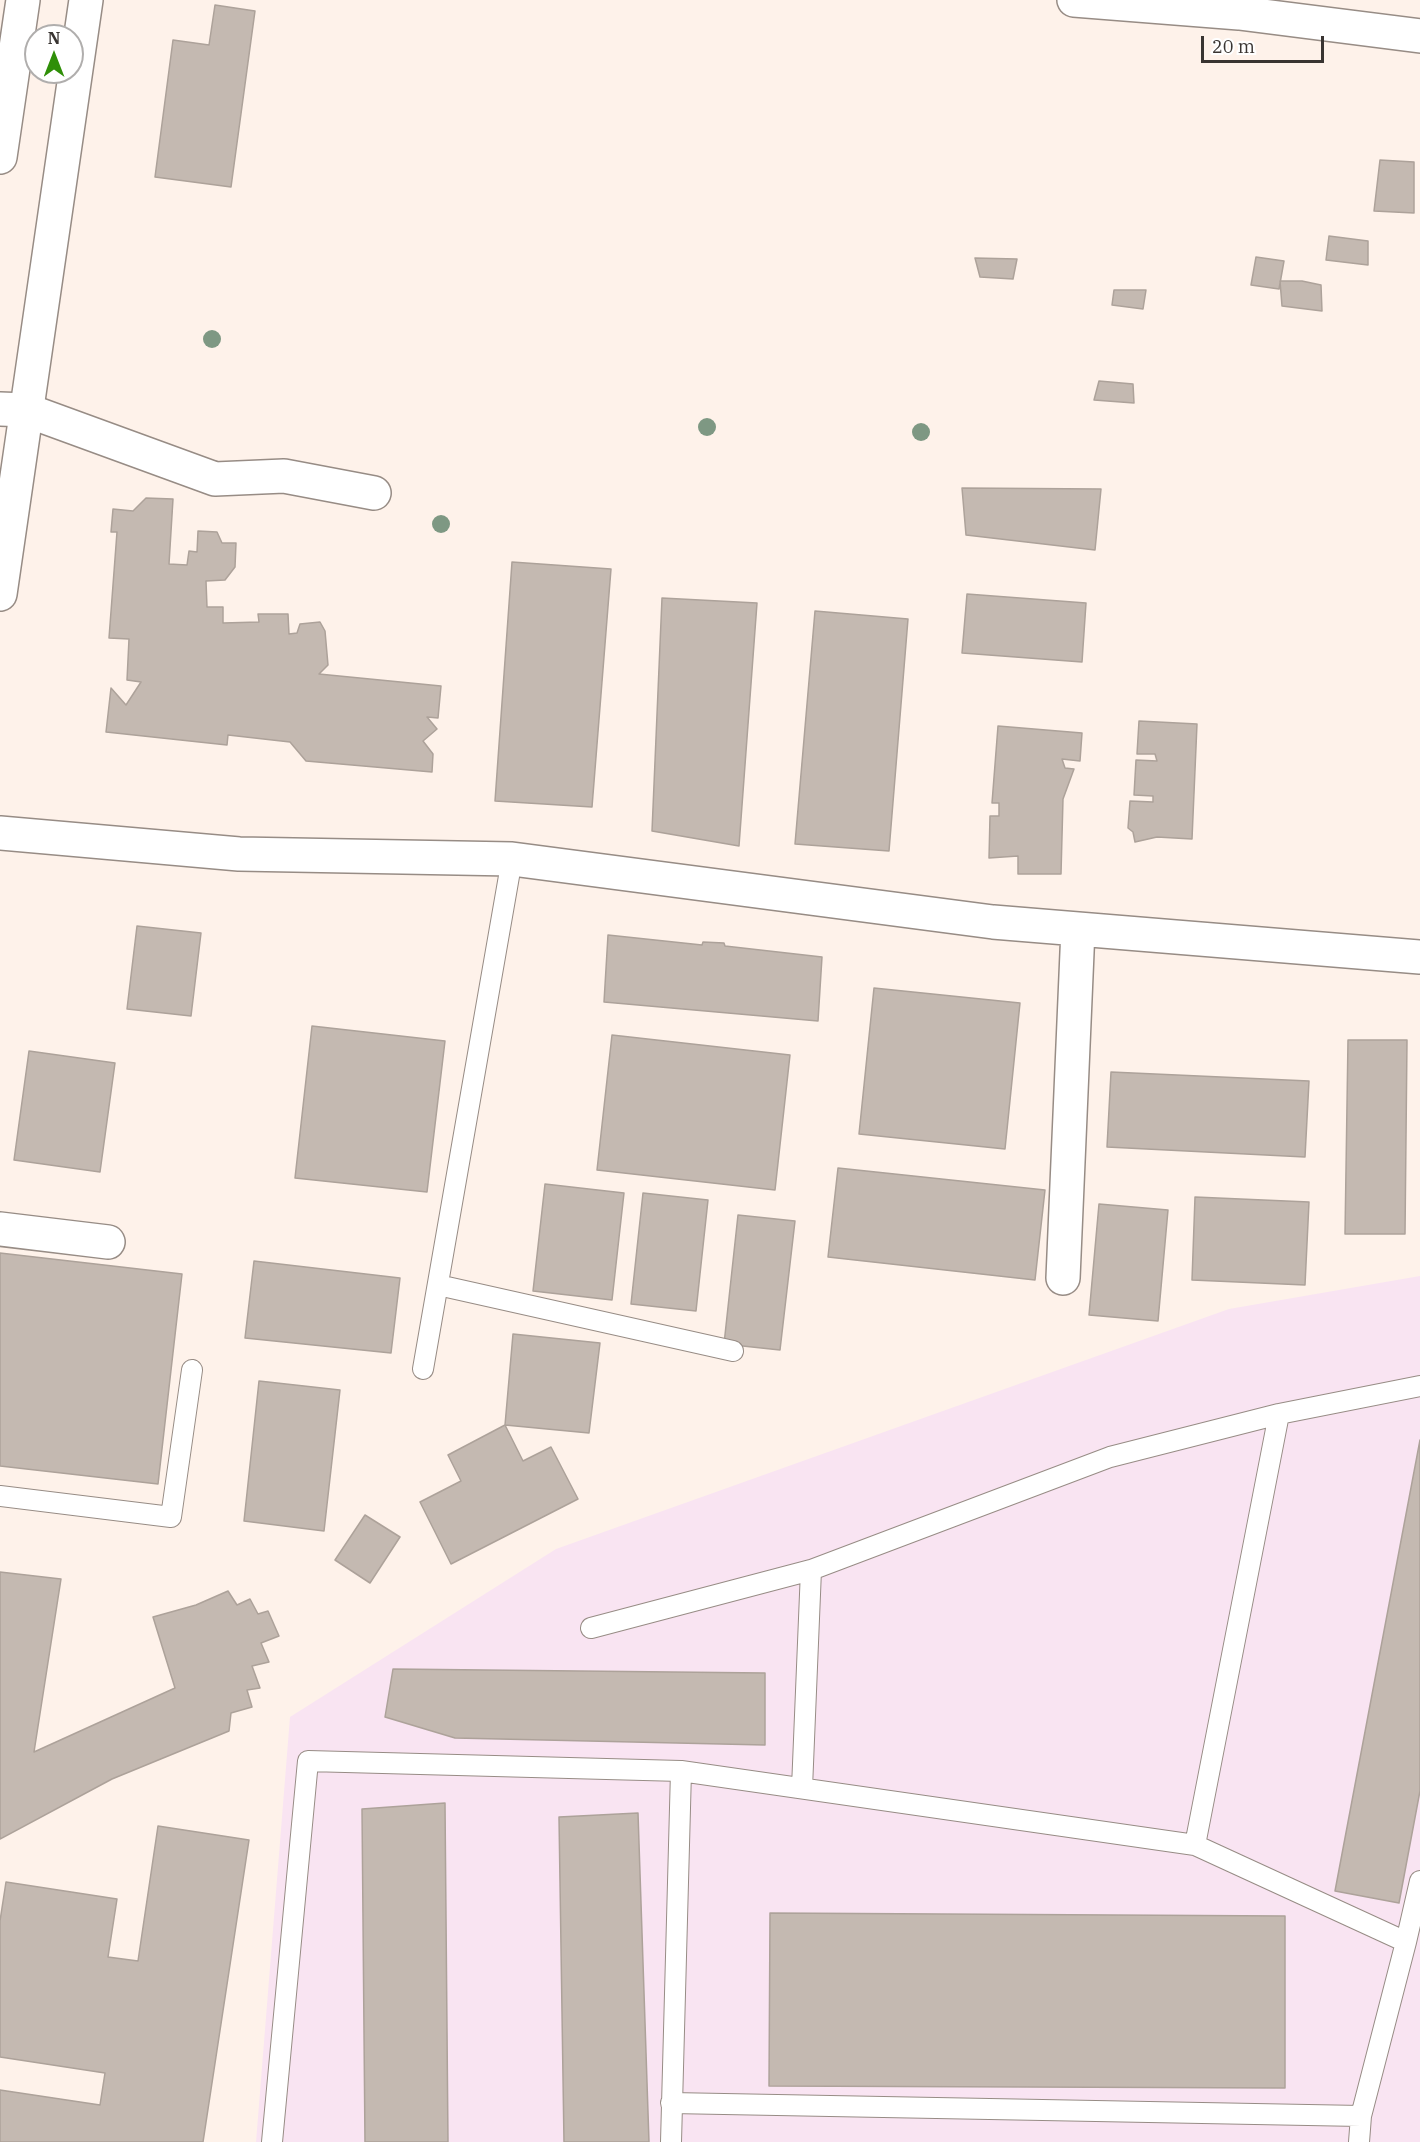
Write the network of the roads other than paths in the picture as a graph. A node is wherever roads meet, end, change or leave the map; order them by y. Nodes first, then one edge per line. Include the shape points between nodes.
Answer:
1 (23, 0) edge
2 (86, 0) edge
3 (1074, 0) edge
4 (1420, 36) edge
5 (0, 157) edge
6 (13, 409) edge
7 (374, 493) dead end
8 (0, 594) edge
9 (0, 833) edge
10 (512, 859) junction
11 (1078, 929) junction
12 (1420, 957) edge
13 (0, 1229) edge
14 (108, 1242) dead end
15 (1064, 1278) dead end
16 (438, 1285) junction
17 (733, 1351) dead end
18 (423, 1369) dead end
19 (192, 1370) dead end
20 (1420, 1386) edge
21 (1279, 1414) junction
22 (0, 1496) edge
23 (811, 1570) junction
24 (591, 1628) dead end
25 (681, 1771) junction
26 (802, 1788) junction
27 (1195, 1845) junction
28 (1420, 1881) edge
29 (1406, 1942) junction
30 (671, 2103) junction
31 (1361, 2116) junction
32 (272, 2142) edge
33 (671, 2142) edge
34 (1359, 2142) edge

1 - 5 main road
2 - 6 main road
3 - 4 main road via 1239,13
6 - 7 main road via 215,479 284,476
6 - 8 main road
9 - 10 main road via 239,854
10 - 11 main road via 993,922
10 - 16 lane
11 - 12 main road
11 - 15 main road
13 - 14 main road
16 - 17 lane
16 - 18 lane
19 - 22 lane via 171,1517
20 - 21 lane
21 - 23 lane via 1110,1457
21 - 27 lane
23 - 24 lane
23 - 26 lane
25 - 26 lane
25 - 30 lane
25 - 32 lane via 308,1761
26 - 27 lane
27 - 29 lane
28 - 29 lane
29 - 31 lane
30 - 31 lane
30 - 33 lane
31 - 34 lane

